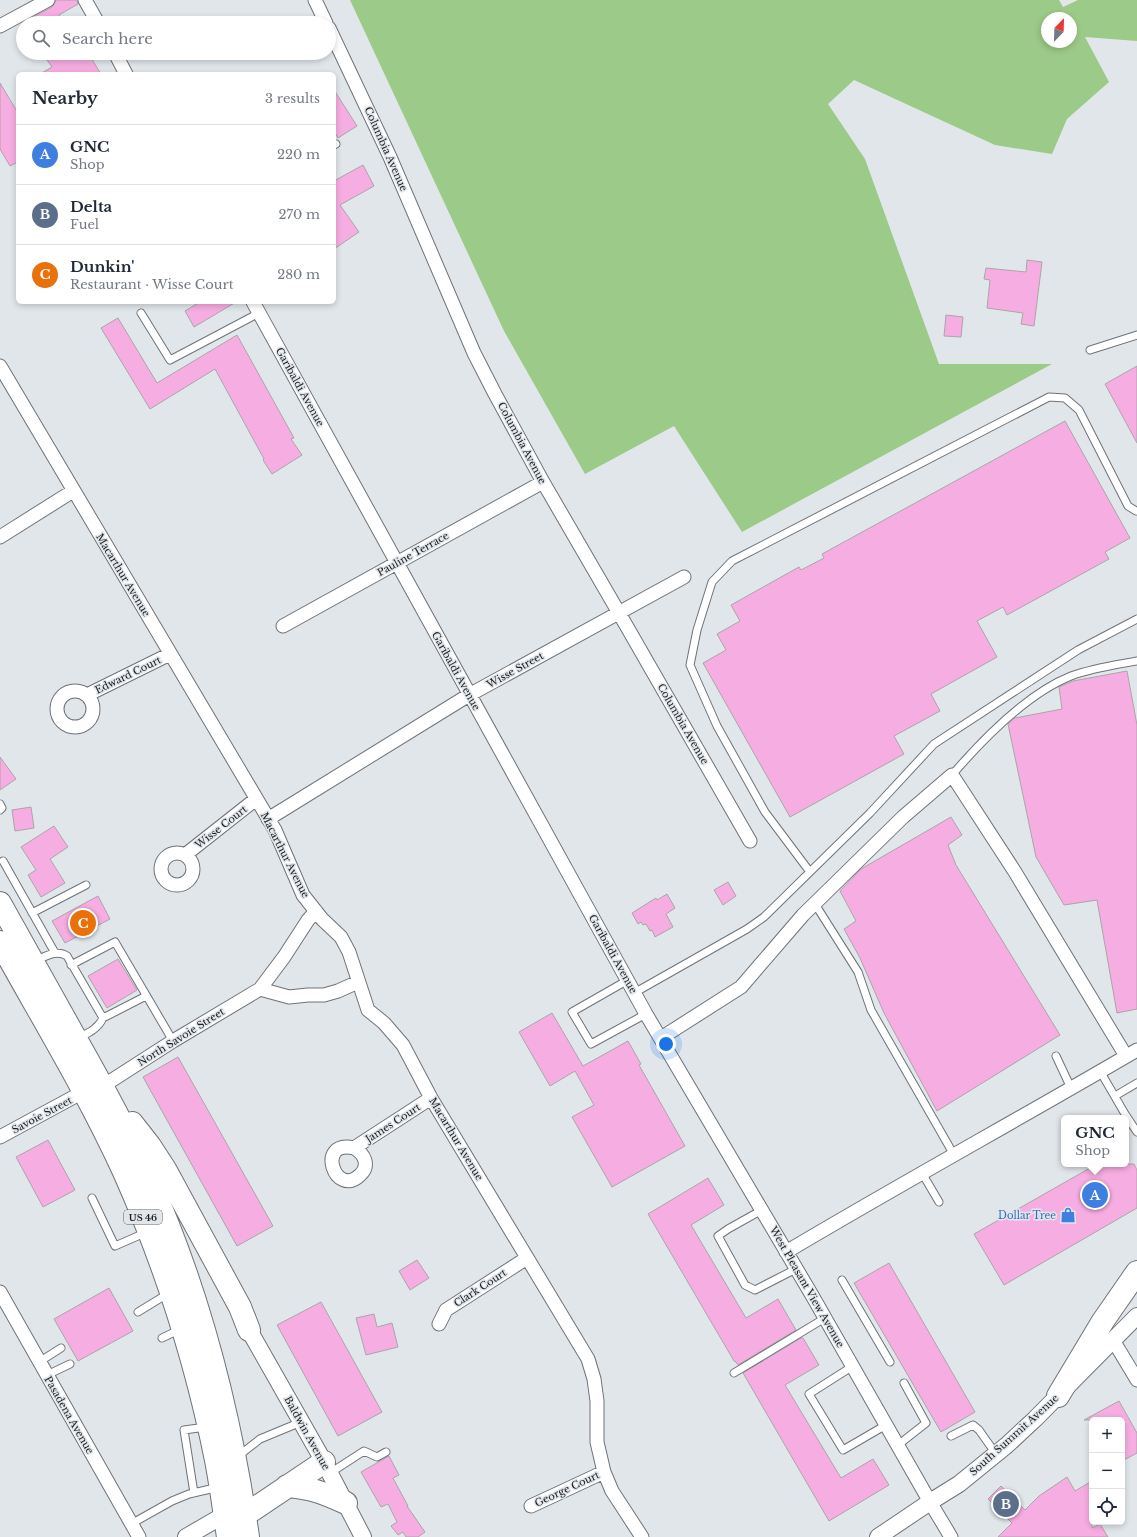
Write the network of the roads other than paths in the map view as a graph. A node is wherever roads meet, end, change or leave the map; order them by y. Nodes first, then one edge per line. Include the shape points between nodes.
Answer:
1 (48, 0) edge
2 (85, 0) edge
3 (315, 0) edge
4 (18, 16) edge
5 (94, 16) edge
6 (323, 16) edge
7 (16, 17) edge
8 (0, 26) edge
9 (336, 43) edge
10 (119, 60) edge
11 (125, 72) edge
12 (256, 308) edge
13 (141, 313) dead end
14 (1137, 335) edge
15 (1090, 350) dead end
16 (0, 366) edge
17 (543, 482) junction
18 (74, 491) junction
19 (1136, 511) dead end
20 (0, 537) edge
21 (397, 563) junction
22 (684, 577) dead end
23 (619, 613) junction
24 (1137, 619) edge
25 (283, 626) dead end
26 (170, 654) junction
27 (1137, 661) edge
28 (87, 695) dead end
29 (469, 695) junction
30 (952, 775) junction
31 (256, 799) junction
32 (0, 804) edge
33 (0, 810) edge
34 (268, 819) junction
35 (750, 840) dead end
36 (185, 855) dead end
37 (3, 861) dead end
38 (810, 872) junction
39 (86, 885) dead end
40 (0, 903) edge
41 (815, 904) junction
42 (316, 911) junction
43 (32, 913) junction
44 (0, 942) edge
45 (55, 953) junction
46 (33, 962) junction
47 (71, 965) junction
48 (628, 980) junction
49 (358, 982) junction
50 (260, 989) junction
51 (634, 993) junction
52 (146, 996) junction
53 (646, 1014) junction
54 (103, 1018) junction
55 (661, 1038) junction
56 (76, 1039) junction
57 (173, 1041) junction
58 (1131, 1053) edge
59 (1056, 1056) dead end
60 (1100, 1071) junction
61 (1137, 1083) edge
62 (1072, 1088) junction
63 (93, 1089) junction
64 (1115, 1096) junction
65 (431, 1098) junction
66 (1127, 1115) edge
67 (1129, 1119) edge
68 (1137, 1132) edge
69 (0, 1137) edge
70 (354, 1148) dead end
71 (954, 1155) junction
72 (922, 1173) junction
73 (92, 1198) dead end
74 (939, 1202) dead end
75 (762, 1210) junction
76 (149, 1231) junction
77 (786, 1252) junction
78 (527, 1258) junction
79 (796, 1269) junction
80 (1137, 1272) edge
81 (842, 1280) dead end
82 (0, 1292) edge
83 (171, 1292) junction
84 (138, 1312) dead end
85 (1137, 1316) edge
86 (825, 1318) junction
87 (439, 1324) dead end
88 (183, 1328) junction
89 (249, 1330) joint
90 (162, 1338) dead end
91 (1113, 1340) junction
92 (61, 1348) dead end
93 (39, 1362) junction
94 (890, 1362) dead end
95 (70, 1364) dead end
96 (853, 1366) junction
97 (734, 1373) dead end
98 (47, 1375) junction
99 (1137, 1380) edge
100 (904, 1382) dead end
101 (1058, 1396) junction
102 (301, 1422) junction
103 (886, 1425) junction
104 (208, 1426) junction
105 (951, 1436) dead end
106 (898, 1445) junction
107 (386, 1452) dead end
108 (996, 1454) junction
109 (235, 1458) junction
110 (327, 1468) junction
111 (604, 1472) junction
112 (287, 1486) junction
113 (220, 1487) junction
114 (194, 1493) junction
115 (930, 1502) junction
116 (346, 1503) junction
117 (531, 1506) dead end
118 (235, 1515) junction
119 (131, 1524) junction
120 (139, 1537) edge
121 (186, 1537) edge
122 (228, 1537) edge
123 (248, 1537) edge
124 (363, 1537) edge
125 (642, 1537) edge
126 (878, 1537) edge
127 (951, 1537) edge

1 - 4 street
2 - 5 street
3 - 6 street
7 - 8 street
9 - 17 street, Columbia Avenue via 390,157 474,353
10 - 11 street
12 - 13 lane via 170,360
12 - 21 street, Garibaldi Avenue
14 - 15 lane
16 - 18 street, Macarthur Avenue
17 - 21 street, Pauline Terrace
17 - 23 street, Columbia Avenue
18 - 20 street
18 - 26 street, Macarthur Avenue
19 - 38 lane via 1128,506 1079,410 1065,398 1049,397 732,561 712,582 697,630 690,664 717,726 765,812
21 - 25 street, Pauline Terrace
21 - 29 street, Garibaldi Avenue
22 - 23 street, Wisse Street
23 - 29 street, Wisse Street
23 - 35 street, Columbia Avenue
24 - 38 lane via 1078,650 934,744 870,813
26 - 28 street, Edward Court
26 - 31 street, Macarthur Avenue
27 - 30 lane via 1077,674 1039,694 1002,722
29 - 34 street, Wisse Street
29 - 48 street, Garibaldi Avenue
30 - 41 street via 903,817
30 - 58 street
31 - 34 street, Macarthur Avenue
31 - 36 street, Wisse Court
32 - 33 lane
34 - 42 street, Macarthur Avenue via 303,894
37 - 43 lane
38 - 51 lane via 774,909 753,925
39 - 43 lane
40 - 46 highway, US 46
41 - 55 street via 741,987
41 - 71 lane via 858,972 871,1010
42 - 49 street, Macarthur Avenue via 340,937 349,952
42 - 50 street, North Savoie Street
43 - 45 lane
44 - 63 highway, US 46
45 - 46 lane
45 - 47 lane via 66,956
46 - 56 highway, US 46
47 - 52 lane via 115,942
47 - 54 lane
48 - 51 street, Garibaldi Avenue
48 - 53 lane via 572,1012 591,1044
49 - 50 street via 324,995 289,997
49 - 65 street, Macarthur Avenue via 368,1010 403,1044
50 - 57 street, North Savoie Street
51 - 53 street, Garibaldi Avenue
52 - 54 lane
52 - 57 lane
53 - 55 street, Garibaldi Avenue
54 - 56 lane via 100,1025
55 - 75 street, West Pleasant View Avenue
56 - 63 highway, US 46
57 - 63 street, North Savoie Street
58 - 60 street
59 - 62 lane
60 - 62 street
60 - 64 lane
61 - 64 lane
62 - 71 street
63 - 69 street, Savoie Street
63 - 76 highway, US 46 via 118,1159
63 - 89 highway via 150,1146 165,1169 240,1307
63 - 109 highway, US 46 via 146,1173 168,1224 187,1276 216,1372
64 - 66 lane
65 - 70 street, James Court
65 - 78 street, Macarthur Avenue
67 - 68 lane
71 - 72 street
72 - 74 lane
72 - 77 street
73 - 76 lane via 115,1246
75 - 77 street, West Pleasant View Avenue
75 - 79 lane via 718,1236 745,1284 755,1290
76 - 83 highway, US 46
77 - 79 street, West Pleasant View Avenue
78 - 87 street, Clark Court via 446,1310
78 - 111 street, Macarthur Avenue via 588,1358 595,1386 597,1442
79 - 86 street, West Pleasant View Avenue
80 - 101 highway via 1103,1321
81 - 94 lane
82 - 93 street, Pasadena Avenue
83 - 84 lane
83 - 88 highway, US 46
85 - 91 street, South Summit Avenue
86 - 96 street, West Pleasant View Avenue
86 - 97 lane
88 - 90 lane
88 - 104 highway, US 46
89 - 102 street, Baldwin Avenue
91 - 99 street
91 - 101 street, South Summit Avenue
92 - 93 lane
93 - 98 street, Pasadena Avenue
95 - 98 lane
96 - 103 street, West Pleasant View Avenue
96 - 103 lane via 810,1394 843,1450
98 - 119 street, Pasadena Avenue
100 - 106 lane via 926,1423
101 - 108 street, South Summit Avenue
102 - 109 lane via 260,1439
102 - 110 street, Baldwin Avenue
103 - 106 street, West Pleasant View Avenue
104 - 113 highway, US 46
104 - 114 lane via 184,1430
105 - 108 lane via 973,1425
106 - 115 street, West Pleasant View Avenue
107 - 110 lane via 377,1457 364,1451
108 - 115 street, South Summit Avenue via 959,1484
109 - 118 highway, US 46
110 - 112 highway
110 - 116 street, Baldwin Avenue
111 - 117 street, George Court
111 - 125 street, Macarthur Avenue via 612,1491
112 - 116 highway via 318,1490
112 - 118 highway
113 - 114 lane
113 - 118 highway, US 46
114 - 119 lane via 172,1501
115 - 126 street, South Summit Avenue
115 - 127 street, West Pleasant View Avenue
116 - 124 street, Baldwin Avenue
118 - 121 street
118 - 122 highway, US 46
118 - 123 highway, US 46
119 - 120 street, Pasadena Avenue

